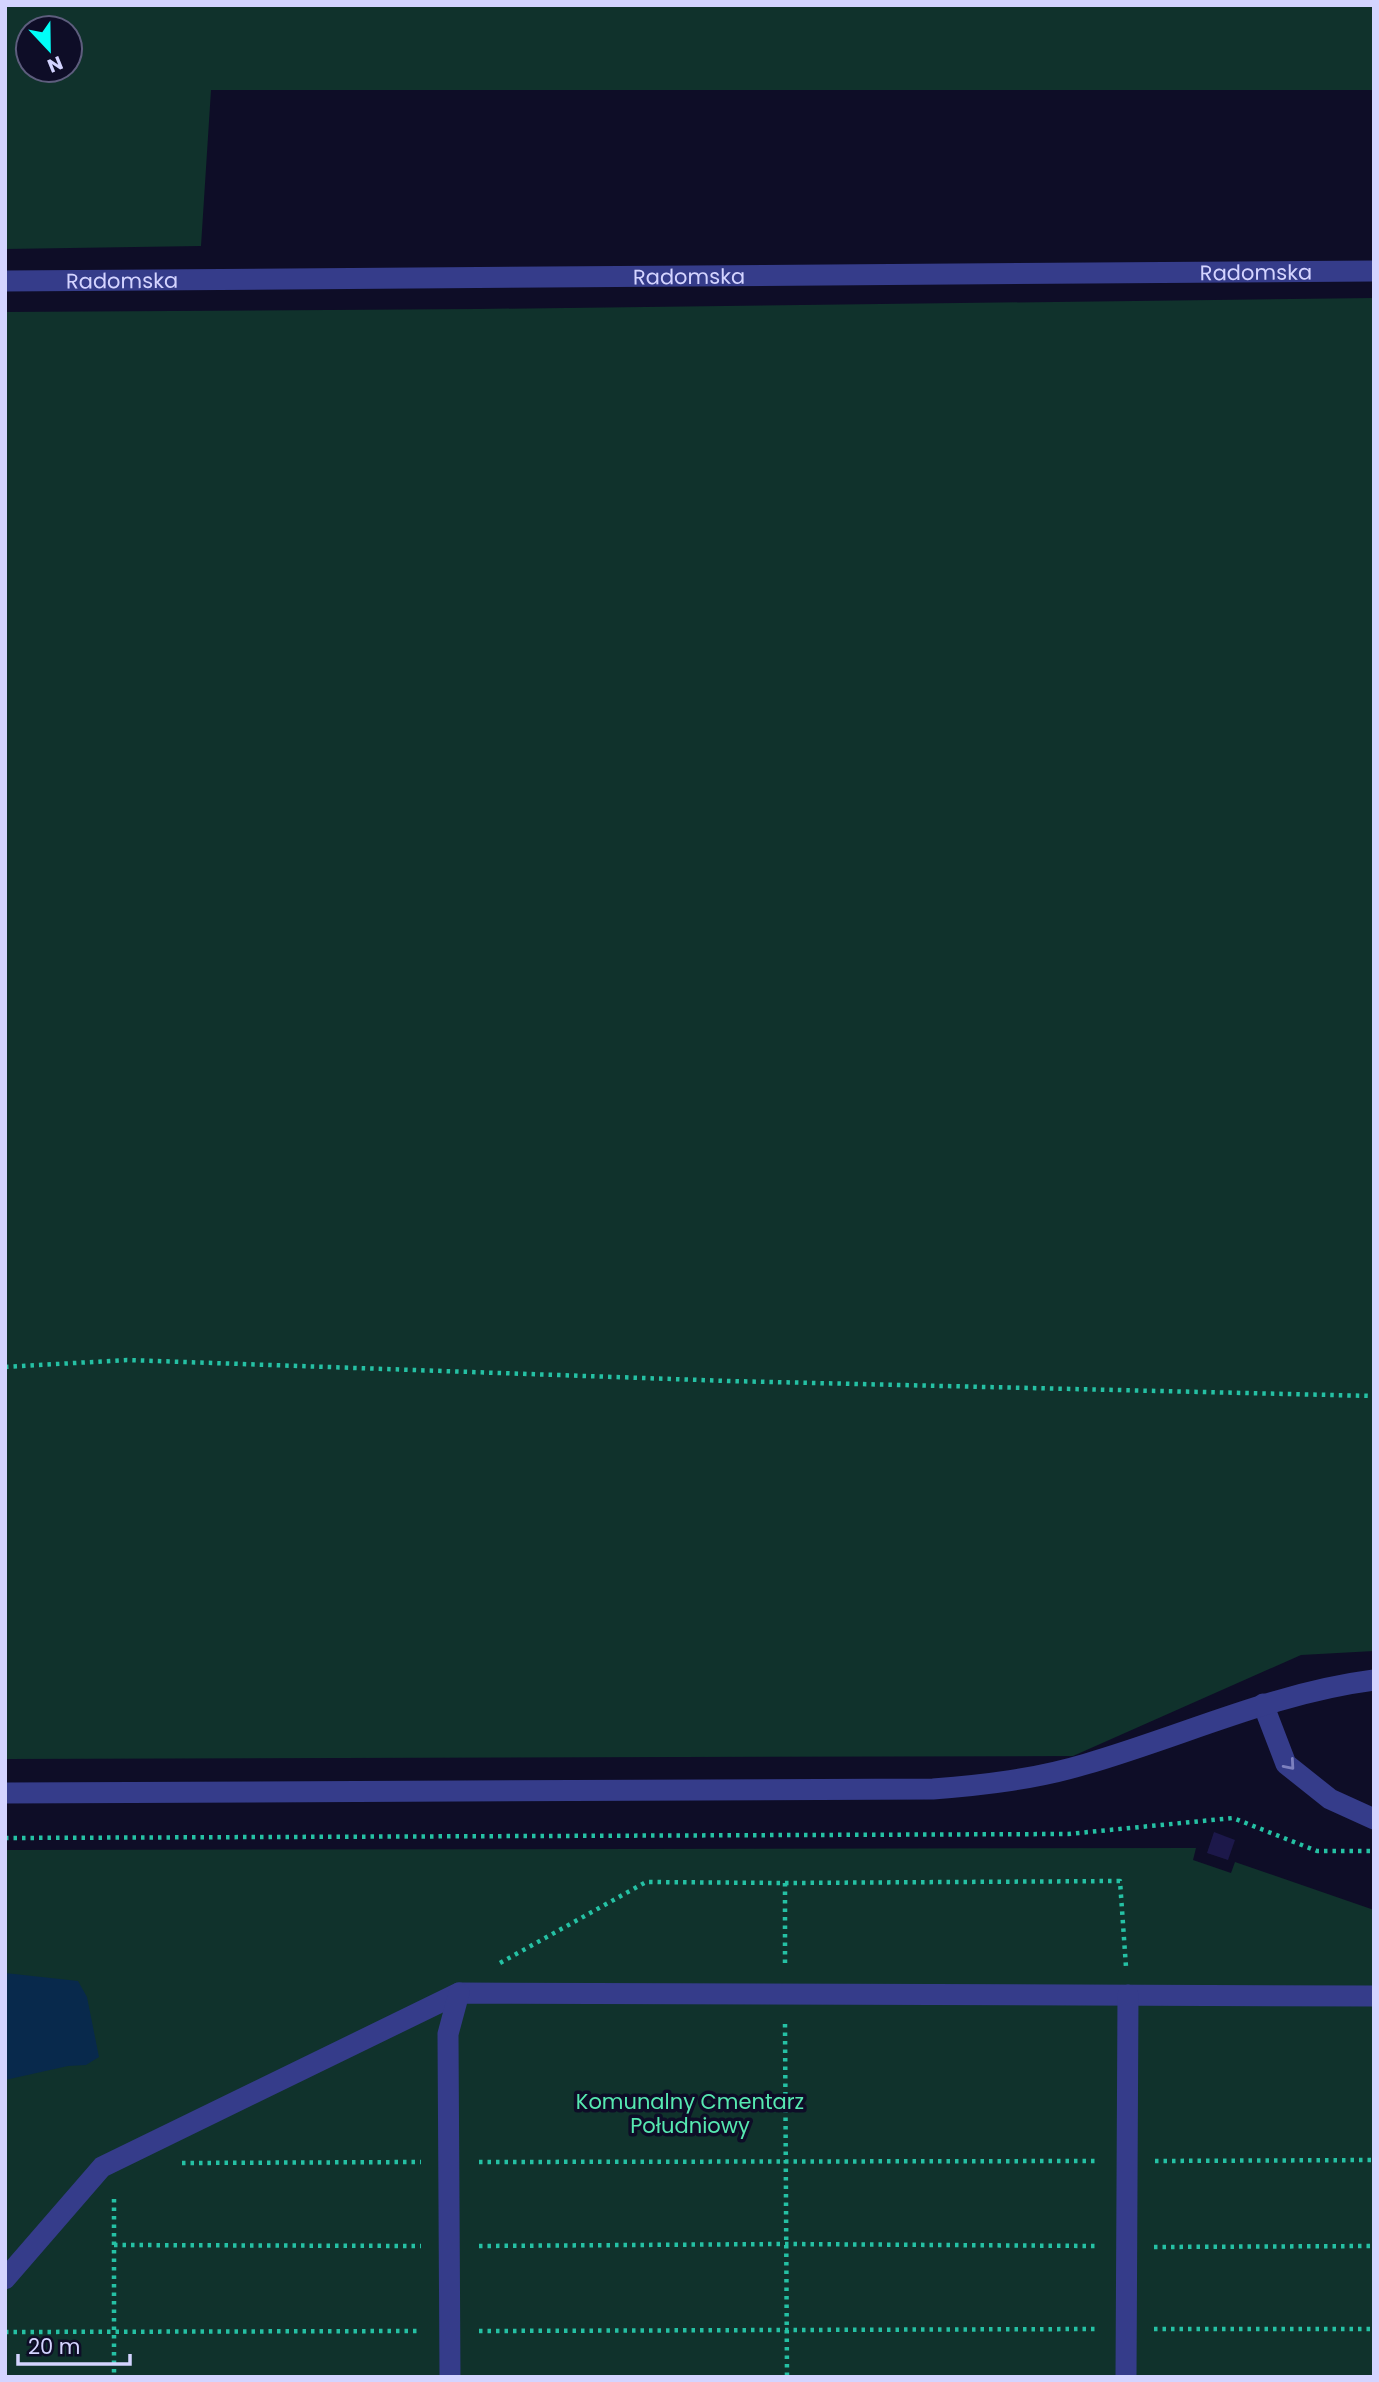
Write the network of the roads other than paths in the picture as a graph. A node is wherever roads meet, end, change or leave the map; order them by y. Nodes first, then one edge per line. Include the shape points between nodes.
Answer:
1 (1374, 271) edge
2 (5, 281) edge
3 (1374, 1680) edge
4 (1263, 1704) junction
5 (5, 1793) edge
6 (1374, 1819) edge
7 (459, 1993) junction
8 (1128, 1995) junction
9 (1374, 1996) edge
10 (5, 2279) edge
11 (450, 2377) edge
12 (1126, 2377) edge

1 - 2 street, Radomska
3 - 4 street
4 - 5 street via 1074,1767 1024,1779 933,1789
4 -> 6 street via 1286,1764 1329,1799
7 - 8 street
7 - 10 street via 102,2167
7 - 11 street via 448,2034
8 - 9 street
8 - 12 street

